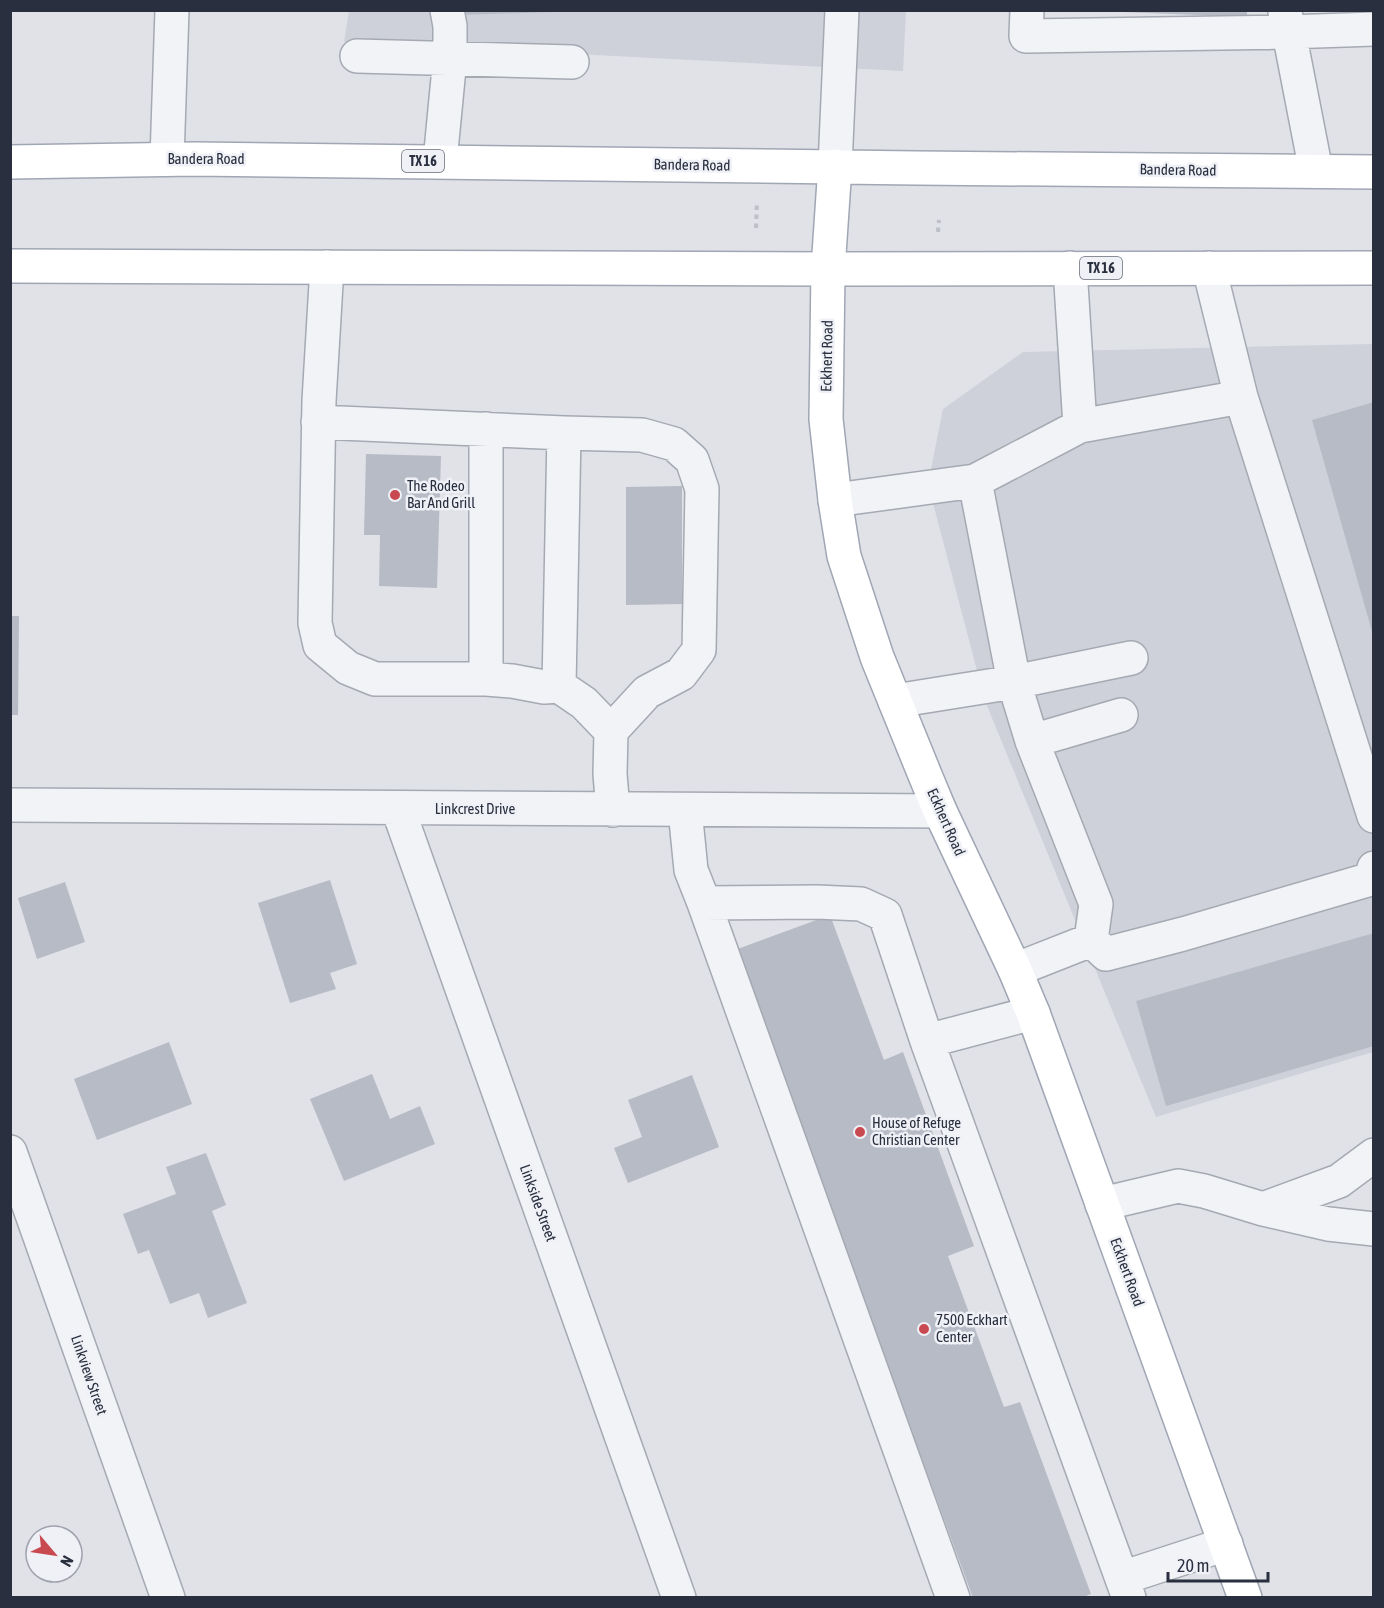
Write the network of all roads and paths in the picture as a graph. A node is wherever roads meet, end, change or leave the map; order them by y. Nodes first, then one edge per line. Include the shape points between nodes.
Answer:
1 (172, 10) edge
2 (447, 10) edge
3 (842, 10) edge
4 (1027, 10) edge
5 (1286, 21) edge
6 (1374, 29) edge
7 (357, 56) dead end
8 (450, 58) junction
9 (572, 62) dead end
10 (167, 159) junction
11 (440, 161) junction
12 (10, 162) edge
13 (835, 166) junction
14 (1316, 171) junction
15 (1374, 172) edge
16 (757, 201) dead end
17 (939, 220) dead end
18 (756, 228) dead end
19 (938, 232) dead end
20 (10, 266) edge
21 (327, 267) junction
22 (1070, 268) junction
23 (1209, 268) junction
24 (1374, 268) edge
25 (828, 269) junction
26 (1242, 397) junction
27 (318, 422) junction
28 (1080, 426) junction
29 (486, 429) junction
30 (564, 433) junction
31 (975, 481) junction
32 (835, 500) junction
33 (1131, 658) dead end
34 (486, 679) junction
35 (1014, 682) junction
36 (560, 686) junction
37 (895, 701) junction
38 (1121, 715) dead end
39 (611, 731) junction
40 (1032, 741) junction
41 (10, 805) edge
42 (398, 809) junction
43 (614, 810) junction
44 (685, 810) junction
45 (940, 811) junction
46 (1374, 816) edge
47 (1374, 868) edge
48 (704, 903) junction
49 (1091, 940) junction
50 (1015, 970) junction
51 (1033, 1013) junction
52 (927, 1041) junction
53 (10, 1152) edge
54 (1374, 1155) edge
55 (1102, 1204) junction
56 (1263, 1209) junction
57 (1374, 1229) edge
58 (1226, 1544) junction
59 (1126, 1588) edge
60 (168, 1598) edge
61 (679, 1598) edge
62 (953, 1598) edge
63 (1245, 1598) edge

1 - 10 street
2 - 8 street
3 - 13 street, Eckhert Road
4 - 5 street via 1026,36
5 - 6 street
5 - 14 street
7 - 8 street
8 - 9 street
8 - 11 street
10 - 11 main road, Bandera Road / TX 16
10 - 12 main road, Bandera Road / TX 16
11 - 13 main road, Bandera Road / TX 16
13 - 14 main road, Bandera Road / TX 16
13 - 25 main road, Eckhert Road
14 - 15 main road, Bandera Road / TX 16
16 - 18 path
17 - 19 path
20 - 21 main road, TX 16
21 - 25 main road, TX 16
21 - 27 street
22 - 23 main road, TX 16
22 - 25 main road, TX 16
22 - 28 street
23 - 24 main road, TX 16
23 - 26 street
25 - 32 main road, Eckhert Road via 826,419
26 - 28 street
26 - 46 street
27 - 29 street
27 - 34 street via 315,623 320,645 348,668 375,679
28 - 31 street
29 - 30 street
29 - 34 street
30 - 36 street
30 - 39 street via 642,435 674,444 693,460 702,489 699,650 681,674 647,692
31 - 32 street
31 - 35 street
32 - 37 main road, Eckhert Road via 844,556
33 - 35 street
34 - 36 street
35 - 37 street
35 - 40 street
36 - 39 street via 584,703
37 - 45 main road, Eckhert Road
38 - 40 street
39 - 43 street
40 - 49 street via 1096,904
41 - 42 street, Linkcrest Drive
42 - 43 street, Linkcrest Drive
42 - 61 street, Linkside Street
43 - 44 street, Linkcrest Drive
44 - 45 street, Linkcrest Drive
44 - 48 street via 691,870
45 - 50 main road, Eckhert Road
47 - 49 street via 1371,879 1107,954
48 - 52 street via 861,904 885,915
48 - 62 street
49 - 50 street
50 - 51 main road, Eckhert Road
51 - 52 street
51 - 55 main road, Eckhert Road
52 - 59 street
53 - 60 street, Linkview Street
54 - 56 street via 1339,1181
55 - 56 street via 1178,1186
55 - 58 main road, Eckhert Road
56 - 57 street via 1328,1224
58 - 59 street
58 - 63 main road, Eckhert Road

